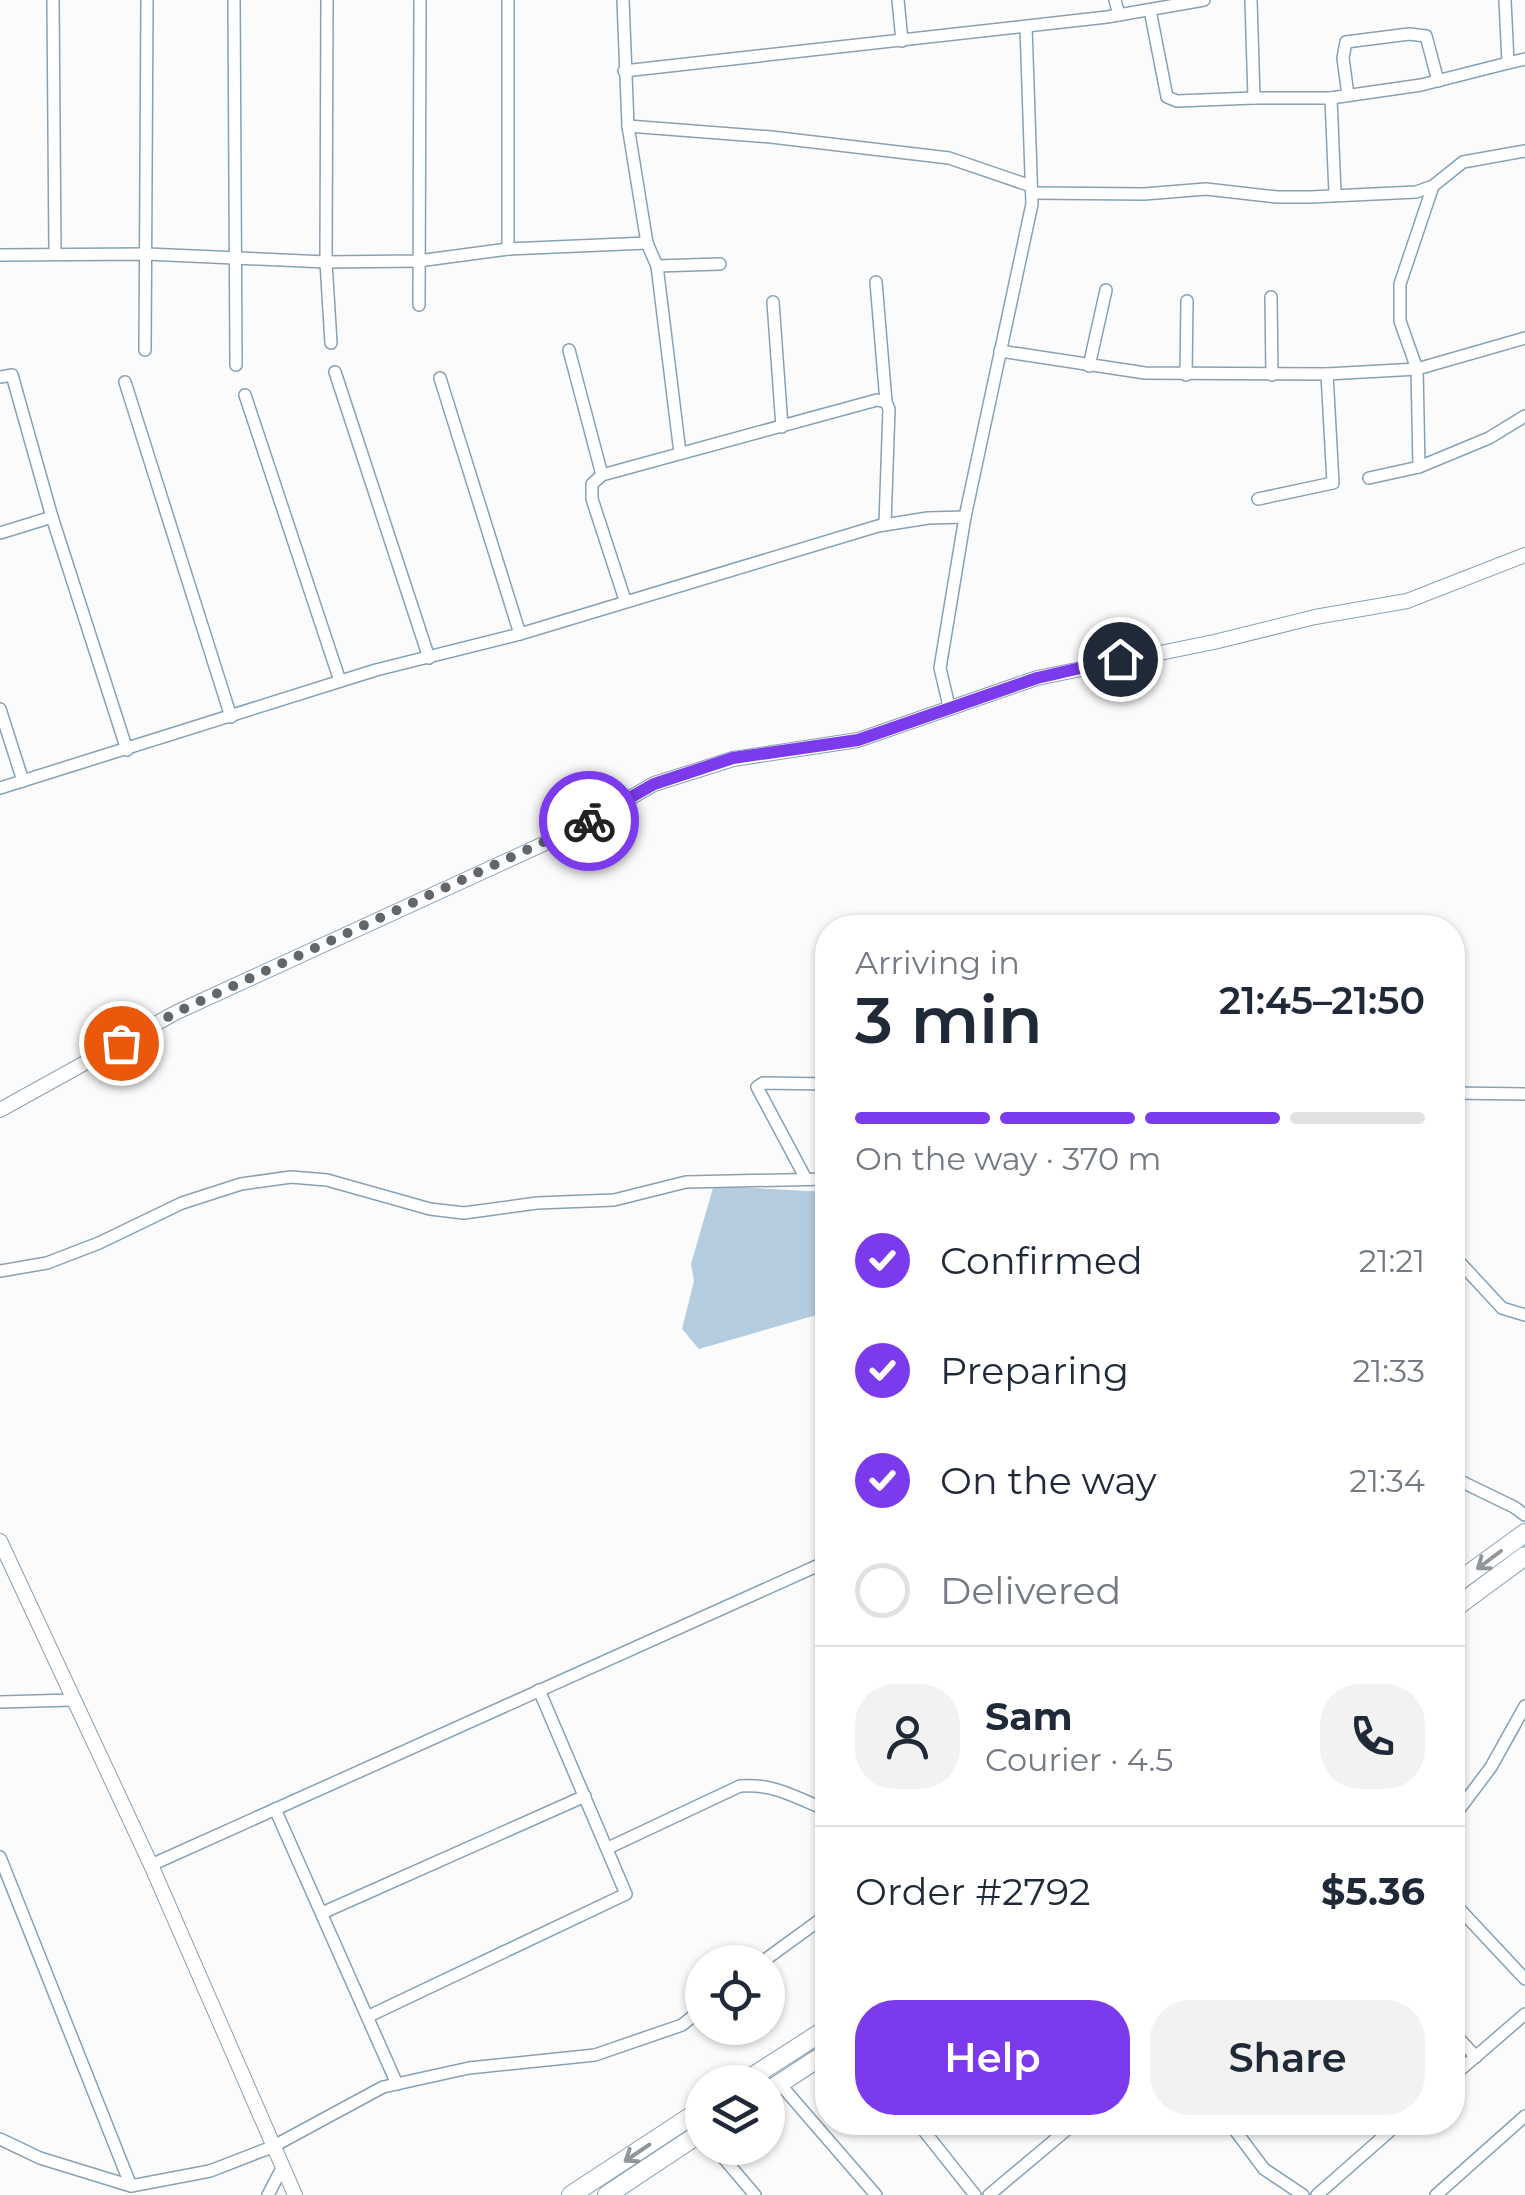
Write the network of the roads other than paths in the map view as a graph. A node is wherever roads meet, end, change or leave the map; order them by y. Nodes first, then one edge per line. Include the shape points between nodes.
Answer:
1 (53, 0) edge
2 (147, 0) edge
3 (234, 0) edge
4 (327, 0) edge
5 (420, 0) edge
6 (508, 0) edge
7 (623, 0) edge
8 (898, 0) edge
9 (1115, 0) edge
10 (1204, 0) edge
11 (1252, 0) edge
12 (1505, 0) edge
13 (1150, 10) junction
14 (1118, 15) junction
15 (1026, 27) junction
16 (902, 41) junction
17 (1525, 59) edge
18 (1508, 63) junction
19 (624, 71) junction
20 (1438, 80) junction
21 (1348, 95) junction
22 (1254, 98) junction
23 (1331, 98) junction
24 (628, 126) junction
25 (1525, 151) edge
26 (1433, 186) junction
27 (1032, 190) junction
28 (1334, 194) junction
29 (646, 243) junction
30 (508, 250) junction
31 (0, 254) edge
32 (56, 254) junction
33 (146, 254) junction
34 (234, 256) junction
35 (418, 260) junction
36 (326, 262) junction
37 (720, 264) dead end
38 (657, 266) junction
39 (876, 282) dead end
40 (1106, 290) dead end
41 (1271, 297) dead end
42 (1187, 301) dead end
43 (774, 302) dead end
44 (419, 305) dead end
45 (1525, 338) edge
46 (331, 342) dead end
47 (145, 350) dead end
48 (569, 350) dead end
49 (1000, 351) junction
50 (236, 365) dead end
51 (1088, 366) junction
52 (1417, 369) junction
53 (335, 372) dead end
54 (1327, 374) junction
55 (1186, 375) junction
56 (1272, 375) junction
57 (0, 377) edge
58 (440, 378) dead end
59 (125, 382) dead end
60 (246, 395) dead end
61 (886, 402) junction
62 (1525, 416) edge
63 (782, 427) junction
64 (680, 453) junction
65 (1419, 467) junction
66 (602, 475) junction
67 (1368, 478) dead end
68 (1258, 499) dead end
69 (52, 516) junction
70 (965, 517) junction
71 (885, 524) junction
72 (0, 533) edge
73 (1525, 556) edge
74 (625, 600) junction
75 (520, 634) junction
76 (428, 658) junction
77 (340, 682) junction
78 (949, 706) junction
79 (0, 709) edge
80 (231, 717) junction
81 (127, 750) junction
82 (24, 781) junction
83 (0, 788) edge
84 (815, 1084) edge
85 (1465, 1093) edge
86 (1525, 1094) edge
87 (0, 1110) edge
88 (806, 1179) junction
89 (815, 1179) edge
90 (1465, 1268) edge
91 (0, 1270) edge
92 (1525, 1314) edge
93 (1465, 1482) edge
94 (1525, 1515) edge
95 (1525, 1532) edge
96 (0, 1541) edge
97 (1525, 1556) edge
98 (815, 1567) edge
99 (1465, 1584) edge
100 (1465, 1586) edge
101 (540, 1690) junction
102 (72, 1700) junction
103 (0, 1702) edge
104 (1525, 1706) edge
105 (585, 1796) junction
106 (1465, 1802) edge
107 (815, 1806) edge
108 (275, 1809) junction
109 (608, 1848) junction
110 (0, 1857) edge
111 (150, 1865) junction
112 (322, 1913) junction
113 (1465, 1915) edge
114 (815, 1923) edge
115 (785, 1945) edge
116 (1525, 1979) edge
117 (1525, 2014) edge
118 (369, 2016) junction
119 (685, 2023) edge
120 (815, 2036) edge
121 (1465, 2046) edge
122 (1476, 2057) junction
123 (815, 2061) edge
124 (770, 2065) edge
125 (1465, 2066) edge
126 (785, 2081) edge
127 (397, 2084) junction
128 (785, 2100) edge
129 (1525, 2116) edge
130 (685, 2120) edge
131 (815, 2131) edge
132 (819, 2135) edge
133 (926, 2135) edge
134 (1061, 2135) edge
135 (1239, 2135) edge
136 (1386, 2135) edge
137 (0, 2139) edge
138 (685, 2146) edge
139 (272, 2147) junction
140 (729, 2165) edge
141 (282, 2168) junction
142 (131, 2186) junction
143 (632, 2189) edge
144 (1320, 2194) edge
145 (268, 2195) edge
146 (294, 2195) edge
147 (570, 2195) edge
148 (607, 2195) edge
149 (755, 2195) edge
150 (876, 2195) edge
151 (974, 2195) edge
152 (989, 2195) edge
153 (1303, 2195) edge
154 (1436, 2195) edge

1 - 32 street
2 - 33 street
3 - 34 street
4 - 36 street
5 - 35 street
6 - 30 street
7 - 19 street
8 - 16 street
9 - 14 street
10 - 13 street
11 - 22 street
12 - 18 street
13 - 14 street
13 - 22 street via 1167,97
14 - 15 street
15 - 16 street
15 - 27 street
16 - 19 street
17 - 18 street
18 - 20 street
19 - 24 street
20 - 21 street
20 - 21 street via 1426,36 1346,42
21 - 23 street
22 - 23 street
23 - 28 street
24 - 27 street via 948,158
24 - 29 street
25 - 26 street via 1462,162
26 - 28 street
26 - 52 street via 1400,284 1400,321
27 - 28 street
27 - 49 street
29 - 30 street
29 - 38 street
30 - 35 street
31 - 32 street
32 - 33 street
33 - 34 street
33 - 47 street
34 - 36 street
34 - 50 street
35 - 36 street
35 - 44 street
36 - 46 street
37 - 38 street
38 - 64 street
39 - 61 street
40 - 51 street
41 - 56 street
42 - 55 street
43 - 63 street
45 - 52 street
48 - 66 street
49 - 51 street
49 - 70 street
51 - 55 street
52 - 54 street
52 - 65 street
53 - 76 street
54 - 56 street
54 - 68 street via 1333,483
55 - 56 street
57 - 69 street via 12,375
58 - 75 street
59 - 80 street
60 - 77 street
61 - 63 street
61 - 71 street
62 - 65 street
63 - 64 street
64 - 66 street
65 - 67 street
66 - 74 street via 592,484 592,499
69 - 72 street
69 - 81 street
70 - 71 street
70 - 78 street via 940,668
71 - 74 street
73 - 78 street via 1407,601 1037,678
74 - 75 street
75 - 76 street
76 - 77 street
77 - 80 street
78 - 87 street via 858,740 733,758 654,784 576,829 177,1012
79 - 82 street
80 - 81 street
81 - 82 street
82 - 83 street
84 - 88 street via 757,1086
85 - 86 street
88 - 89 street
88 - 91 street via 686,1182 614,1200 464,1213 291,1176 182,1202 47,1264
90 - 92 street via 1502,1308
93 - 94 street
95 -> 99 main road
96 - 102 street
97 - 100 main road
98 - 101 street
101 - 105 street
101 - 108 street
102 - 103 street
102 - 111 street
104 - 106 street
105 - 109 street
105 - 112 street
107 - 109 street via 776,1788 740,1786
108 - 111 street
108 - 112 street
109 - 118 street via 626,1894
110 - 142 street
111 - 139 street
112 - 118 street
113 - 116 street
114 - 115 street
117 - 122 street
118 - 127 street
119 - 127 street via 595,2055 468,2068
120 - 124 main road
121 - 122 street
122 - 125 street
123 - 126 main road
127 - 139 street
128 - 131 street
129 - 154 street
130 -> 147 main road
132 - 150 street
133 - 151 street
134 - 152 street
135 - 153 street via 1264,2169
136 - 144 street
137 - 142 street
138 - 143 main road
139 - 141 street
139 - 142 street via 210,2171
140 - 149 street
141 - 145 street
141 - 146 street
143 - 148 main road

